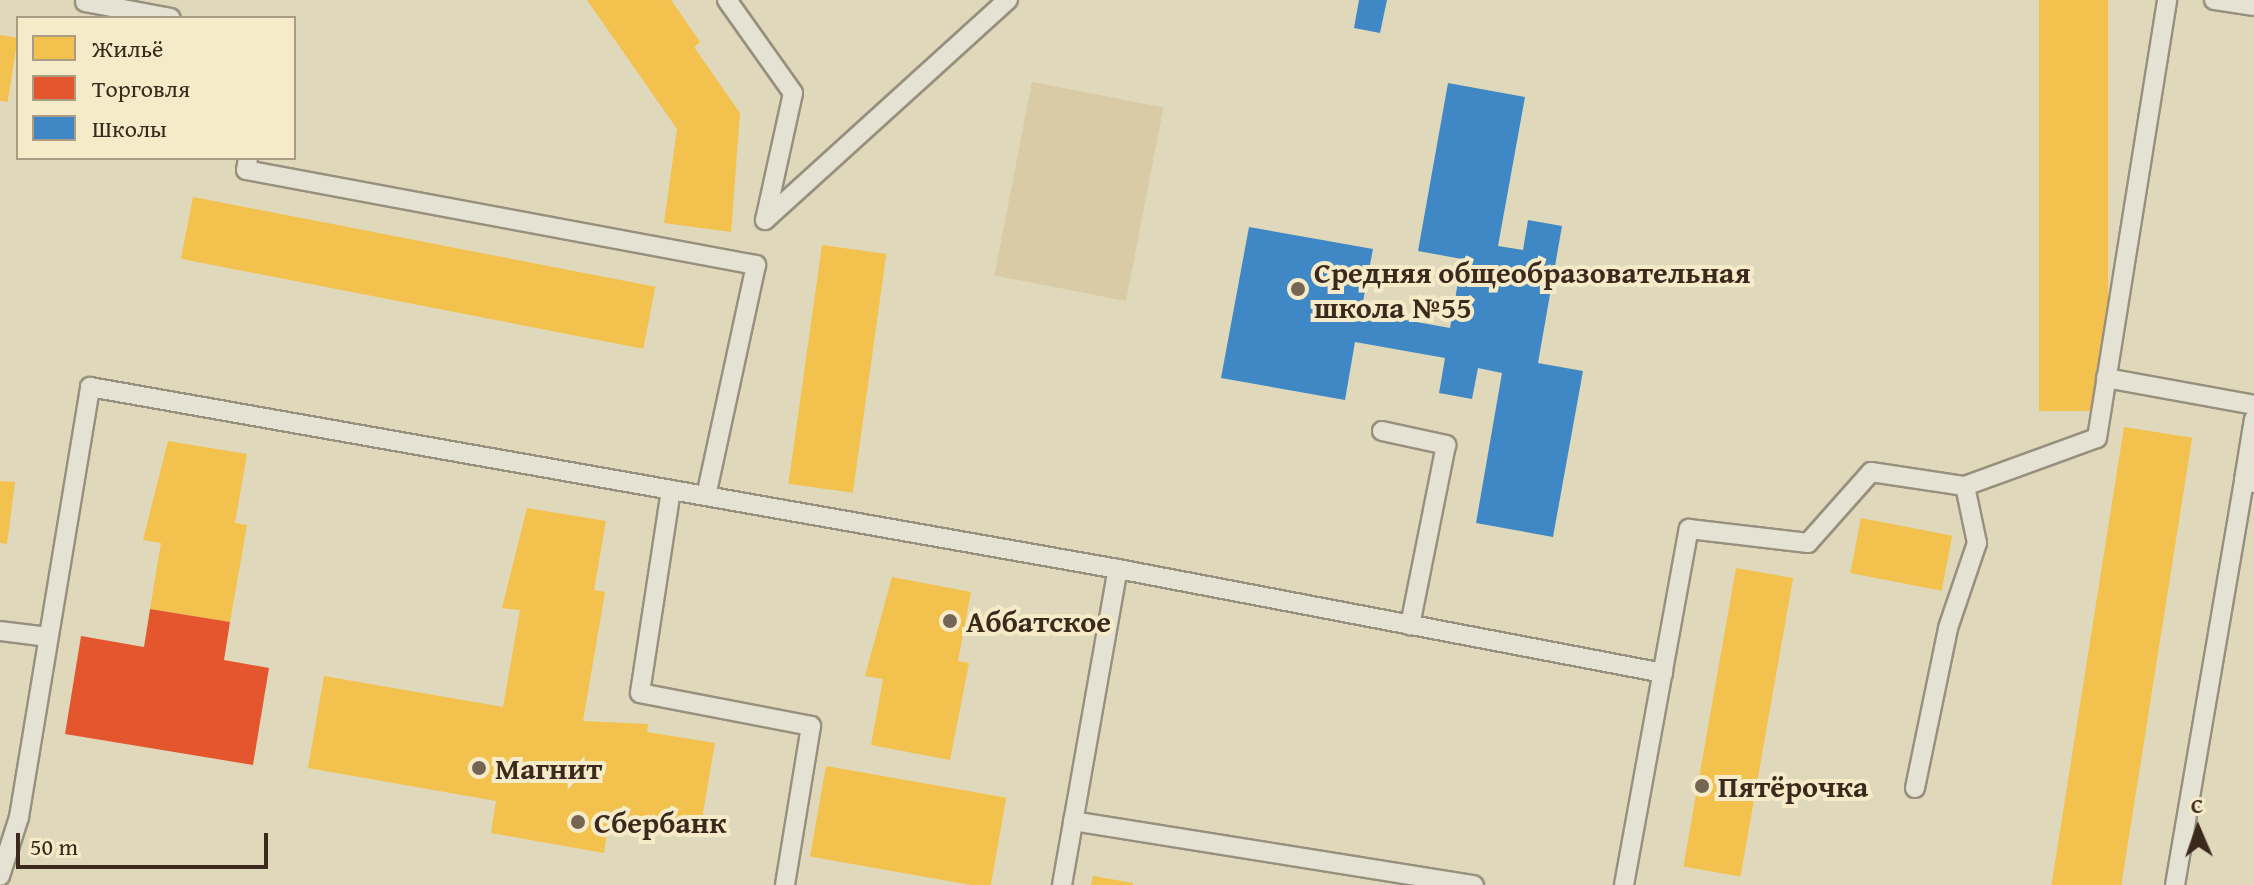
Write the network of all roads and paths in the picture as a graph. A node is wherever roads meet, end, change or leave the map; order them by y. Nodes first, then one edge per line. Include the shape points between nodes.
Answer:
1 (727, 0) edge
2 (1008, 0) edge
3 (2167, 0) edge
4 (2214, 0) edge
5 (80, 1) edge
6 (2254, 6) edge
7 (160, 16) edge
8 (248, 160) edge
9 (2106, 378) junction
10 (2254, 405) edge
11 (2254, 419) edge
12 (1382, 431) dead end
13 (2249, 482) edge
14 (1965, 486) junction
15 (671, 490) junction
16 (706, 496) junction
17 (1118, 569) junction
18 (1410, 625) junction
19 (0, 631) edge
20 (48, 637) junction
21 (1663, 673) junction
22 (1915, 788) dead end
23 (1073, 821) junction
24 (0, 876) edge
25 (785, 885) edge
26 (1062, 885) edge
27 (1474, 885) edge
28 (1624, 885) edge
29 (2175, 885) edge

1 - 2 lane via 793,93 765,220
3 - 9 lane
4 - 6 lane
5 - 7 lane
8 - 16 lane via 246,170 756,265
9 - 10 lane
9 - 14 lane via 2097,438
11 - 13 lane
12 - 18 lane via 1446,445
13 - 29 lane
14 - 21 lane via 1871,472 1808,543 1689,529
14 - 22 lane via 1977,543 1948,628
15 - 16 lane
15 - 20 lane via 90,387
15 - 25 lane via 640,693 811,726
16 - 17 lane
17 - 18 lane
17 - 23 lane
18 - 21 lane
19 - 20 lane
20 - 24 lane via 19,817
21 - 28 lane
23 - 26 lane
23 - 27 lane

